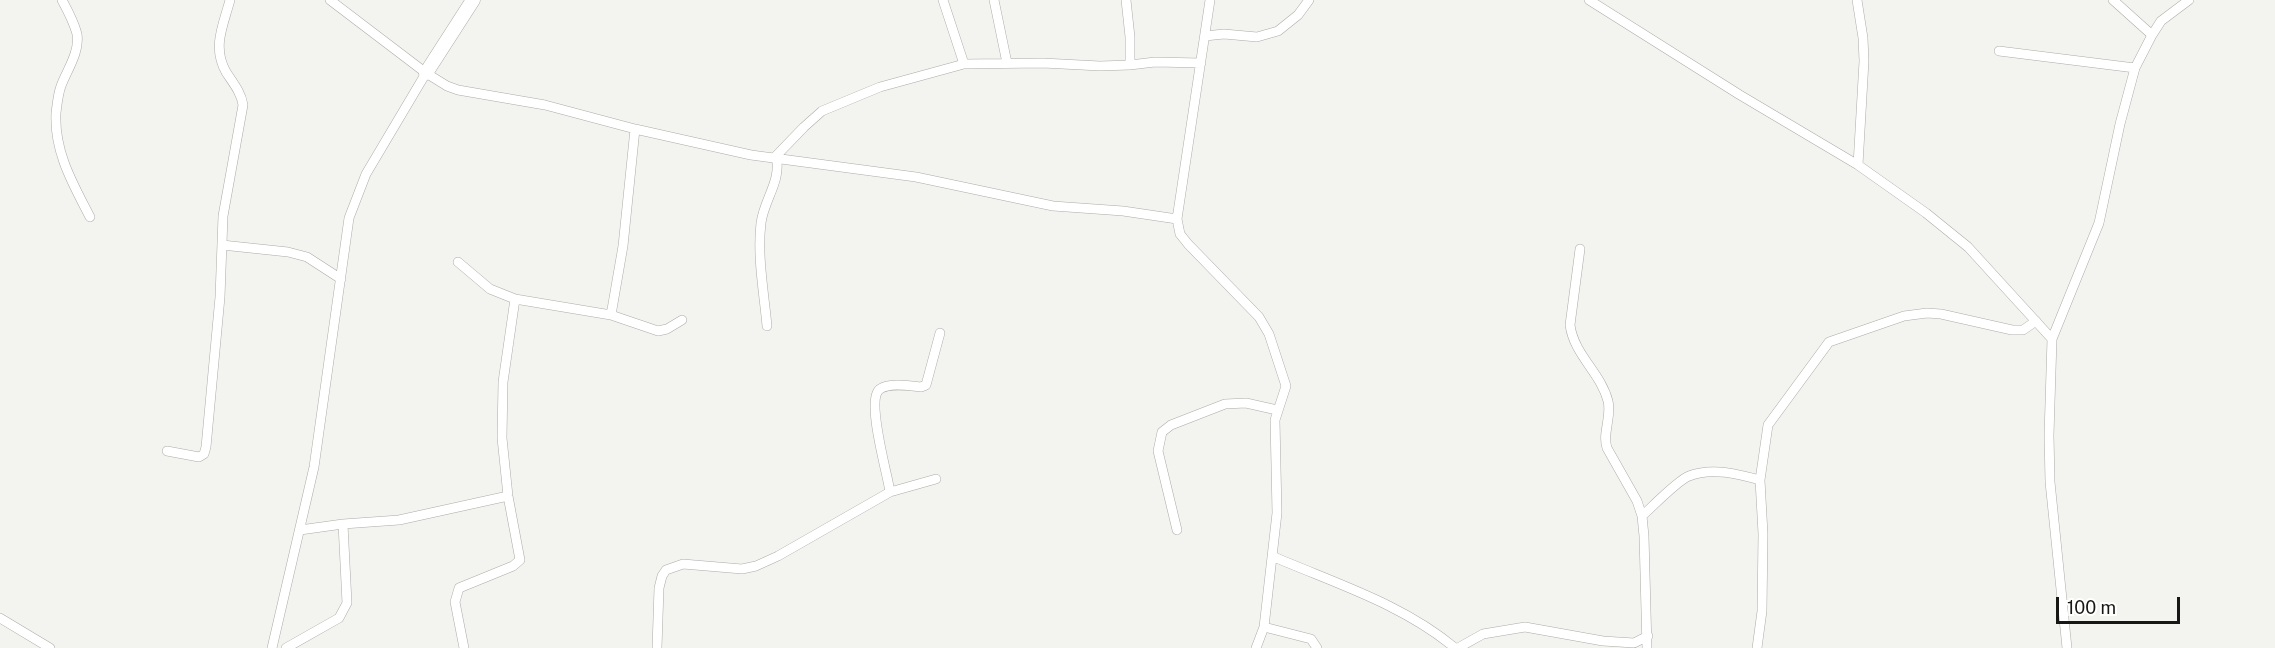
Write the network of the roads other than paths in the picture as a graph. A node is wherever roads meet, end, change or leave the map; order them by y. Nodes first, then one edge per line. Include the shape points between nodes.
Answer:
1 (62, 0) edge
2 (230, 0) edge
3 (330, 0) edge
4 (473, 0) edge
5 (943, 0) edge
6 (1126, 0) edge
7 (1210, 0) edge
8 (1309, 0) edge
9 (1589, 0) edge
10 (1857, 0) edge
11 (2113, 0) edge
12 (2189, 0) edge
13 (993, 2) edge
14 (2151, 35) junction
15 (1205, 36) junction
16 (2000, 51) dead end
17 (1007, 63) junction
18 (1201, 63) junction
19 (964, 64) junction
20 (1130, 65) junction
21 (2135, 68) junction
22 (426, 73) junction
23 (635, 129) junction
24 (776, 156) junction
25 (1858, 165) junction
26 (90, 217) dead end
27 (1177, 219) junction
28 (222, 245) junction
29 (1580, 249) dead end
30 (458, 262) dead end
31 (341, 279) junction
32 (515, 299) junction
33 (611, 315) junction
34 (682, 320) dead end
35 (2036, 321) junction
36 (767, 326) dead end
37 (940, 333) dead end
38 (2052, 339) junction
39 (1278, 410) junction
40 (167, 451) dead end
41 (936, 479) dead end
42 (1760, 480) junction
43 (890, 492) junction
44 (508, 496) junction
45 (1642, 516) junction
46 (343, 524) junction
47 (300, 530) junction
48 (1177, 530) dead end
49 (1272, 556) junction
50 (0, 618) edge
51 (1264, 627) junction
52 (1648, 636) junction
53 (50, 648) edge
54 (272, 648) edge
55 (286, 648) edge
56 (464, 648) edge
57 (657, 648) edge
58 (1256, 648) edge
59 (1317, 648) edge
60 (1456, 648) edge
61 (1647, 648) edge
62 (1757, 648) edge
63 (2067, 648) edge

1 - 26 street via 77,36 75,53 60,89 56,114 59,144 65,168
2 - 28 street via 218,47 243,105 225,203
3 - 22 street
4 - 22 street
5 - 19 street
6 - 20 street
7 - 15 street
8 - 15 street via 1298,15 1278,30 1257,37
9 - 25 street
10 - 25 street via 1864,61
11 - 14 street
12 - 14 street via 2161,21
13 - 17 street
14 - 21 street
15 - 18 street
16 - 21 street
17 - 19 street
17 - 20 street
18 - 20 street
18 - 27 street
19 - 24 street via 880,87 822,111
21 - 38 street via 2099,223
22 - 23 street via 458,90 545,105
22 - 31 street via 366,174 349,218
23 - 24 street via 751,155
23 - 33 street
24 - 27 street via 916,177 1035,203
24 - 36 street via 777,179 761,222
25 - 35 street via 1968,247
27 - 39 street via 1180,234 1244,301 1269,334 1286,386
28 - 31 street via 288,252
28 - 40 street via 206,447 199,457
29 - 45 street via 1572,336 1609,404 1606,448
30 - 32 street via 490,290
31 - 47 street via 314,467
32 - 33 street
32 - 44 street via 503,382 502,438
33 - 34 street via 658,331
35 - 38 street
35 - 42 street via 2023,330 2012,330 1927,313 1904,316 1829,342 1768,424
37 - 43 street via 926,385 882,387 875,398
38 - 63 street via 2050,482
39 - 48 street via 1246,403 1225,404 1162,432 1158,451
39 - 49 street via 1277,513
41 - 43 street
42 - 45 street via 1734,473 1688,476
42 - 62 street via 1763,567
43 - 57 street via 756,566 742,569 682,564 666,570 659,588
44 - 46 street via 399,520
44 - 56 street via 520,561 459,588 455,602
45 - 52 street
46 - 47 street
46 - 55 street via 347,603 343,612
47 - 54 street
49 - 51 street
49 - 60 street via 1407,614
50 - 53 street
51 - 58 street
51 - 59 street via 1311,639
52 - 60 street via 1635,643 1525,627 1483,634
52 - 61 street

